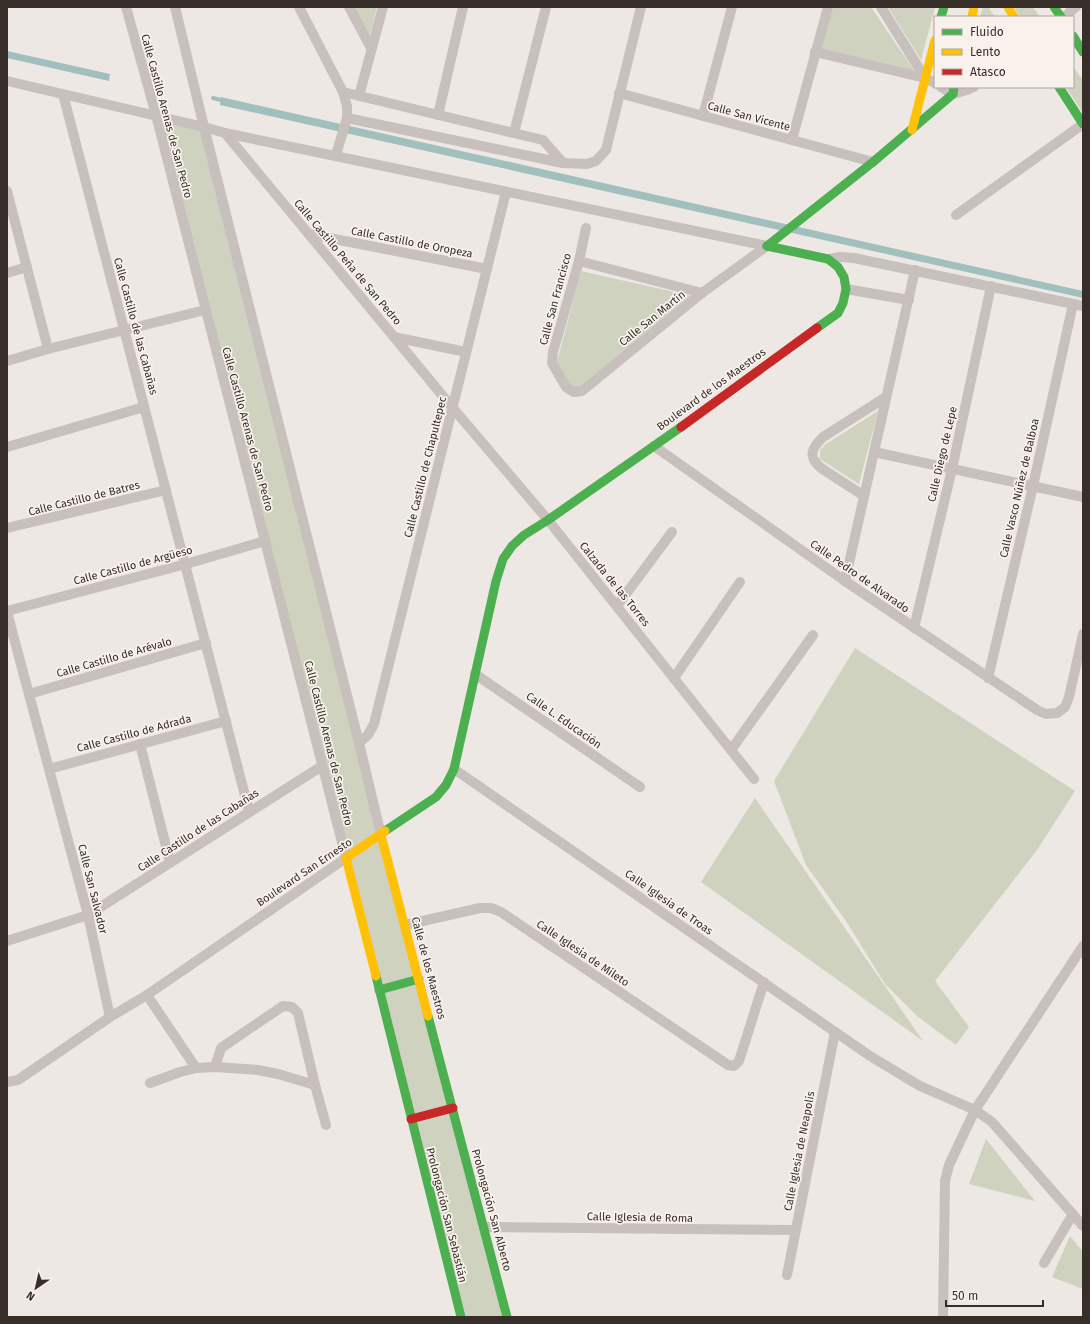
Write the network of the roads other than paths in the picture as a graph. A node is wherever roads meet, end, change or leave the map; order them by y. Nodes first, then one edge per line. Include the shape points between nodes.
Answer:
1 (126, 7) edge
2 (175, 7) edge
3 (299, 7) edge
4 (349, 7) edge
5 (383, 7) edge
6 (463, 7) edge
7 (546, 7) edge
8 (641, 7) edge
9 (732, 7) edge
10 (828, 7) edge
11 (881, 7) edge
12 (1008, 7) edge
13 (1054, 7) edge
14 (1076, 7) edge
15 (1013, 16) edge
16 (1061, 16) edge
17 (1063, 16) edge
18 (1074, 38) edge
19 (934, 44) edge
20 (371, 48) junction
21 (815, 52) junction
22 (1083, 52) edge
23 (925, 78) junction
24 (7, 81) edge
25 (934, 82) edge
26 (972, 88) edge
27 (1060, 88) edge
28 (953, 90) edge
29 (343, 92) junction
30 (619, 93) junction
31 (63, 94) junction
32 (359, 96) junction
33 (156, 115) junction
34 (438, 115) junction
35 (703, 116) junction
36 (346, 121) junction
37 (1083, 124) edge
38 (204, 127) junction
39 (912, 130) junction
40 (225, 133) junction
41 (514, 133) junction
42 (792, 140) junction
43 (336, 155) junction
44 (563, 162) junction
45 (873, 162) junction
46 (7, 191) edge
47 (506, 192) junction
48 (956, 214) dead end
49 (586, 228) dead end
50 (309, 234) junction
51 (766, 246) junction
52 (828, 259) junction
53 (578, 261) junction
54 (27, 267) junction
55 (487, 269) junction
56 (915, 270) junction
57 (7, 273) edge
58 (991, 286) junction
59 (846, 288) junction
60 (702, 293) junction
61 (908, 300) junction
62 (1073, 304) junction
63 (1083, 306) edge
64 (205, 310) junction
65 (124, 331) junction
66 (394, 337) junction
67 (48, 349) junction
68 (466, 352) junction
69 (7, 361) edge
70 (574, 392) joint
71 (886, 397) junction
72 (144, 407) junction
73 (452, 408) junction
74 (654, 446) junction
75 (7, 447) edge
76 (874, 452) junction
77 (952, 469) junction
78 (1032, 486) junction
79 (166, 490) junction
80 (864, 496) junction
81 (1083, 497) edge
82 (548, 520) junction
83 (7, 528) edge
84 (672, 532) dead end
85 (265, 541) junction
86 (186, 564) junction
87 (845, 581) junction
88 (740, 582) dead end
89 (617, 606) junction
90 (7, 612) edge
91 (914, 628) junction
92 (1083, 634) edge
93 (813, 635) dead end
94 (206, 643) junction
95 (475, 674) junction
96 (674, 678) junction
97 (988, 678) junction
98 (29, 694) junction
99 (226, 721) junction
100 (359, 743) junction
101 (140, 744) junction
102 (731, 750) junction
103 (322, 766) junction
104 (49, 769) junction
105 (454, 769) junction
106 (754, 779) dead end
107 (640, 787) dead end
108 (249, 811) junction
109 (381, 835) junction
110 (346, 858) junction
111 (170, 862) junction
112 (88, 915) junction
113 (405, 925) junction
114 (7, 941) edge
115 (1083, 946) edge
116 (419, 979) junction
117 (764, 982) junction
118 (379, 990) junction
119 (147, 995) junction
120 (110, 1017) junction
121 (835, 1032) junction
122 (215, 1067) junction
123 (196, 1068) junction
124 (7, 1082) edge
125 (150, 1083) dead end
126 (315, 1085) junction
127 (453, 1108) junction
128 (975, 1110) junction
129 (411, 1119) junction
130 (326, 1125) dead end
131 (1073, 1214) junction
132 (1083, 1226) edge
133 (484, 1227) junction
134 (796, 1230) junction
135 (1044, 1263) dead end
136 (788, 1275) dead end
137 (460, 1317) edge
138 (507, 1317) edge
139 (943, 1317) edge

1 - 33 street, Calle Castillo Arenas de San Pedro
2 - 38 street
3 - 29 street
4 - 20 street
5 - 20 street
6 - 34 street
7 - 41 street
8 - 30 street
9 - 35 street
10 - 21 street
11 - 23 street
12 - 15 main road
13 - 16 main road
14 - 17 street
18 - 22 main road
19 - 23 main road
20 - 32 street
21 - 23 street
21 - 42 street
23 - 25 street
23 - 39 main road
24 - 31 street
26 - 28 street
27 - 37 main road
28 - 39 main road
29 - 32 street
29 - 36 street via 347,106
30 - 35 street, Calle San Vicente
30 - 44 street via 606,150 596,161 587,164
31 - 33 street
31 - 65 street, Calle Castillo de las Cabañas
32 - 34 street
33 - 38 street
33 - 64 street, Calle Castillo Arenas de San Pedro
34 - 41 street
35 - 42 street, Calle San Vicente
36 - 43 street
36 - 44 street
37 - 48 street
38 - 40 street
38 - 100 street
39 - 45 main road
40 - 43 street
40 - 50 street, Calle Castillo Peña de San Pedro
41 - 44 street via 543,140
42 - 45 street, Calle San Vicente
43 - 47 street
45 - 51 main road
46 - 54 street
47 - 51 street
47 - 55 street, Calle Castillo de Chapultepec
49 - 53 street, Calle San Francisco
50 - 55 street, Calle Castillo de Oropeza
50 - 66 street, Calle Castillo Peña de San Pedro
51 - 52 main road
51 - 60 street
52 - 56 street via 854,258
52 - 59 main road via 838,267 844,277
53 - 60 street, Calle San Martín
53 - 70 street, Calle San Francisco via 552,363 566,387
54 - 57 street
54 - 67 street
55 - 68 street, Calle Castillo de Chapultepec
56 - 58 street
56 - 61 street
58 - 62 street
58 - 77 street, Calle Diego de Lepe
59 - 61 street
59 - 74 main road, Boulevard de los Maestros via 838,313
60 - 70 street, Calle San Martín via 582,391
61 - 71 street
62 - 63 street
62 - 78 street, Calle Vasco Núñez de Balboa
64 - 65 street
64 - 85 street, Calle Castillo Arenas de San Pedro
65 - 67 street
65 - 72 street, Calle Castillo de las Cabañas
66 - 68 street
66 - 73 street, Calle Castillo Peña de San Pedro
67 - 69 street
68 - 73 street, Calle Castillo de Chapultepec
71 - 76 street
71 - 80 street via 823,437 815,445 812,454 814,462 820,468
72 - 75 street
72 - 79 street, Calle Castillo de las Cabañas
73 - 82 street, Calzada de las Torres
73 - 100 street, Calle Castillo de Chapultepec via 374,724 368,735
74 - 82 main road, Boulevard de los Maestros
74 - 87 street, Calle Pedro de Alvarado
76 - 77 street
76 - 80 street
77 - 78 street
77 - 91 street, Calle Diego de Lepe
78 - 81 street
78 - 97 street, Calle Vasco Núñez de Balboa
79 - 83 street, Calle Castillo de Batres
79 - 86 street, Calle Castillo de las Cabañas
80 - 87 street
82 - 89 street, Calzada de las Torres
82 - 95 main road, Boulevard San Ernesto via 524,535 512,546 503,560
84 - 89 street
85 - 86 street, Calle Castillo de Argüeso
85 - 103 street, Calle Castillo Arenas de San Pedro
86 - 90 street, Calle Castillo de Argüeso
86 - 94 street
87 - 91 street, Calle Pedro de Alvarado
88 - 96 street
89 - 96 street, Calzada de las Torres
90 - 98 street, Calle San Salvador
91 - 97 street, Calle Pedro de Alvarado
92 - 97 street, Calle Pedro de Alvarado via 1069,697 1065,707 1056,713 1046,714 1037,710
93 - 102 street
94 - 98 street, Calle Castillo de Arévalo
94 - 99 street
95 - 105 main road, Boulevard San Ernesto
95 - 107 street, Calle L. Educación
96 - 102 street, Calzada de las Torres
98 - 104 street, Calle San Salvador
99 - 101 street, Calle Castillo de Adrada
99 - 108 street
100 - 109 street
101 - 104 street, Calle Castillo de Adrada
101 - 111 street
102 - 106 street, Calzada de las Torres
103 - 108 street, Calle Castillo de las Cabañas
103 - 110 street, Calle Castillo Arenas de San Pedro
104 - 112 street, Calle San Salvador
105 - 109 main road, Boulevard San Ernesto via 436,798
105 - 117 street, Calle Iglesia de Troas
108 - 111 street, Calle Castillo de las Cabañas
109 - 110 main road, Boulevard San Ernesto
109 - 113 main road, Calle de los Maestros
110 - 118 main road
110 - 119 street, Boulevard San Ernesto
111 - 112 street, Calle Castillo de las Cabañas
112 - 114 street, Calle Castillo de las Cabañas
112 - 120 street, Calle San Salvador
113 - 116 main road, Calle de los Maestros
113 - 117 street, Calle Iglesia de Mileto via 480,908 491,908 501,912 728,1065 734,1066 739,1061
115 - 128 street
116 - 118 main road
116 - 127 main road, Calle de los Maestros
117 - 121 street, Calle Iglesia de Troas
118 - 129 main road
119 - 120 street, Boulevard San Ernesto
119 - 123 street
120 - 124 street, Boulevard San Ernesto via 18,1080
121 - 128 street, Calle Iglesia de Troas via 920,1086
121 - 134 street, Calle Iglesia de Neapolis
122 - 123 street
122 - 126 street via 258,1070
122 - 126 street via 221,1048 283,1006 292,1007 298,1013
123 - 125 street
126 - 130 street
127 - 129 main road
127 - 133 main road, Prolongación San Alberto
128 - 131 street, Calle Iglesia de Troas via 992,1122
128 - 139 street via 949,1165 945,1181
129 - 137 main road, Prolongación San Sebastián
131 - 132 street, Calle Iglesia de Troas
131 - 135 street
133 - 134 street, Calle Iglesia de Roma
133 - 138 main road, Prolongación San Alberto
134 - 136 street, Calle Iglesia de Neapolis

